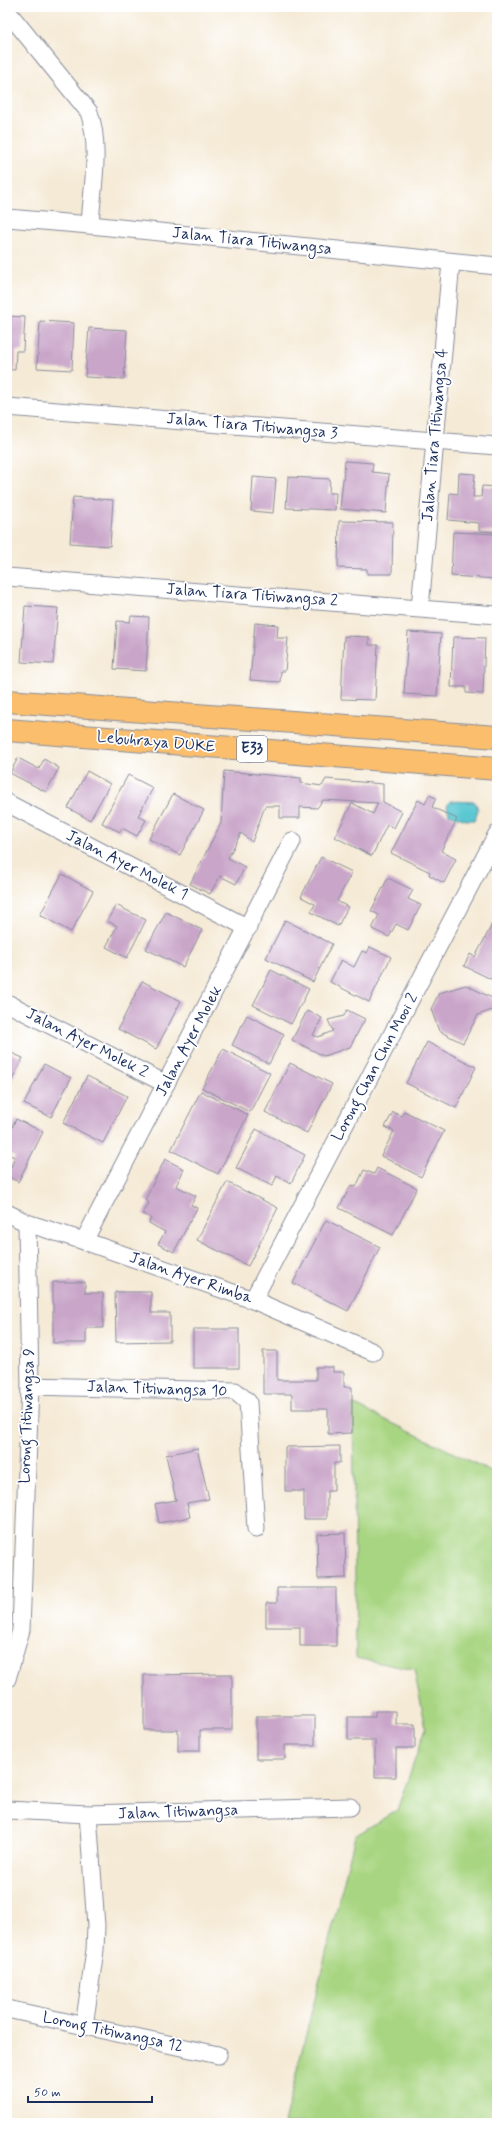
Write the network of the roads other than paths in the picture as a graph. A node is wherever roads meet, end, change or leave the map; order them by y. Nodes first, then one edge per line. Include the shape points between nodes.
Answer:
1 (7, 11) edge
2 (7, 218) edge
3 (90, 225) junction
4 (451, 262) junction
5 (497, 266) edge
6 (7, 407) edge
7 (434, 441) junction
8 (497, 446) edge
9 (7, 577) edge
10 (420, 608) junction
11 (497, 615) edge
12 (7, 701) edge
13 (7, 730) edge
14 (497, 737) edge
15 (497, 769) edge
16 (7, 803) edge
17 (497, 834) edge
18 (292, 841) dead end
19 (248, 928) junction
20 (7, 1003) edge
21 (166, 1084) junction
22 (7, 1213) edge
23 (27, 1223) junction
24 (84, 1240) junction
25 (253, 1300) junction
26 (373, 1352) dead end
27 (30, 1386) junction
28 (256, 1530) dead end
29 (7, 1679) edge
30 (350, 1807) dead end
31 (7, 1810) edge
32 (88, 1814) junction
33 (7, 2009) edge
34 (84, 2026) junction
35 (218, 2055) dead end

1 - 3 street via 88,112 94,129 95,149
2 - 3 street, Jalan Tiara Titiwangsa
3 - 4 street, Jalan Tiara Titiwangsa
4 - 5 street, Jalan Tiara Titiwangsa
4 - 7 street, Jalan Tiara Titiwangsa 4
6 - 7 street, Jalan Tiara Titiwangsa 3
7 - 8 street, Jalan Tiara Titiwangsa 3
7 - 10 street, Jalan Tiara Titiwangsa 4
9 - 10 street, Jalan Tiara Titiwangsa 2
10 - 11 street, Jalan Tiara Titiwangsa 2
12 - 14 highway, Lebuhraya DUKE / E33
13 - 15 highway, Lebuhraya DUKE / E33
16 - 19 street, Jalan Ayer Molek 1
17 - 25 street, Lorong Chan Chin Mooi 2
18 - 19 street, Jalan Ayer Molek
19 - 21 street, Jalan Ayer Molek
20 - 21 street, Jalan Ayer Molek 2
21 - 24 street, Jalan Ayer Molek
22 - 23 street, Jalan Ayer Rimba
23 - 24 street, Jalan Ayer Rimba
23 - 27 street, Lorong Titiwangsa 9
24 - 25 street, Jalan Ayer Rimba
25 - 26 street, Jalan Ayer Rimba
27 - 28 street, Jalan Titiwangsa 10 via 235,1391 248,1402
27 - 29 street, Lorong Titiwangsa 9 via 21,1630
30 - 32 street, Jalan Titiwangsa
31 - 32 street, Jalan Titiwangsa
32 - 34 street via 96,1926
33 - 34 street, Lorong Titiwangsa 12
34 - 35 street, Lorong Titiwangsa 12

